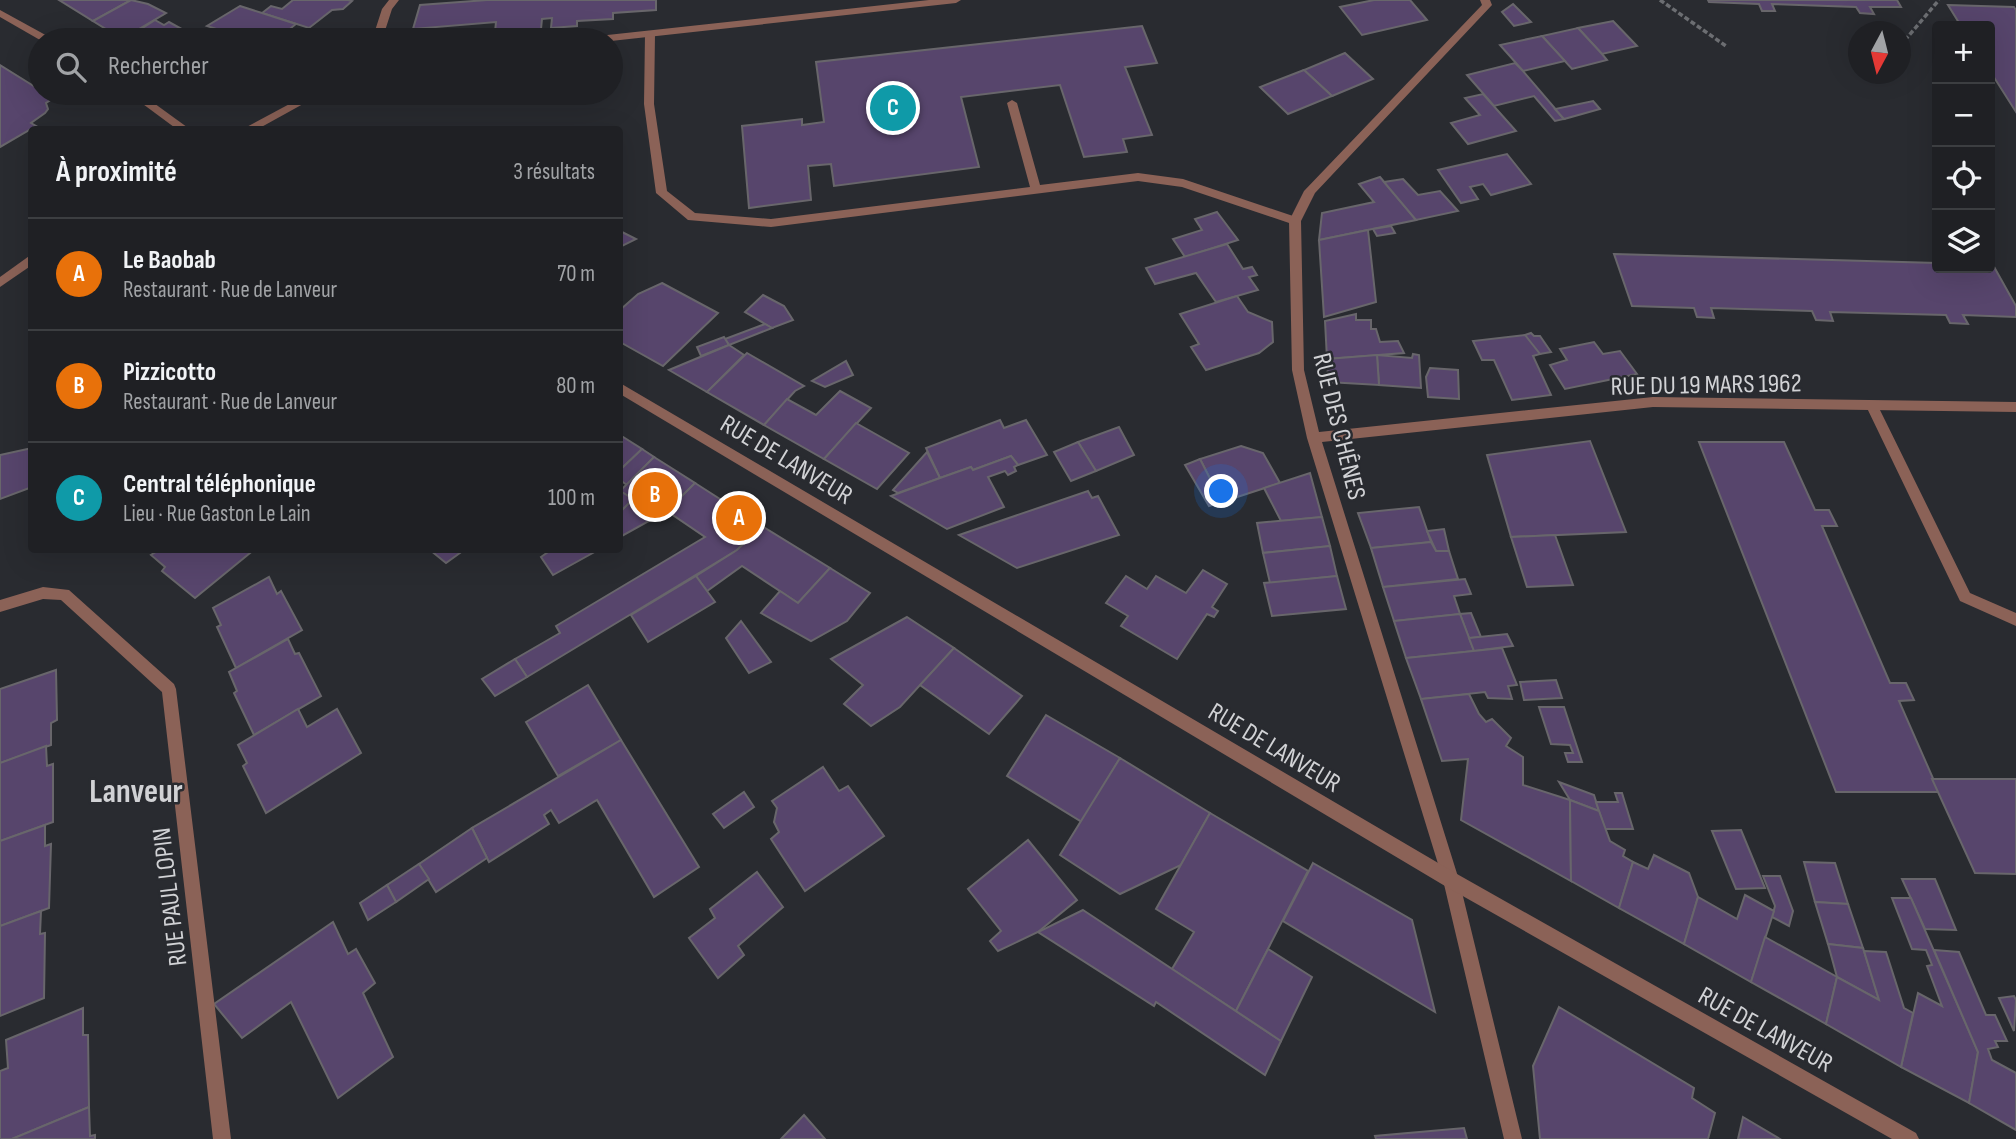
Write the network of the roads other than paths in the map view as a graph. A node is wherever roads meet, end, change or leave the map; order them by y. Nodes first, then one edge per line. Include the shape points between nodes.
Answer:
1 (394, 0) edge
2 (956, 0) edge
3 (1485, 0) edge
4 (0, 13) edge
5 (381, 28) edge
6 (28, 29) edge
7 (650, 34) junction
8 (623, 37) edge
9 (1012, 103) dead end
10 (150, 105) edge
11 (295, 105) edge
12 (180, 126) edge
13 (254, 126) edge
14 (1036, 190) junction
15 (1295, 221) junction
16 (28, 261) edge
17 (0, 283) edge
18 (623, 390) edge
19 (1872, 405) junction
20 (2016, 407) edge
21 (1314, 438) junction
22 (0, 606) edge
23 (2016, 620) edge
24 (1451, 880) junction
25 (222, 1139) edge
26 (1513, 1139) edge
27 (1910, 1139) edge

1 - 5 street
2 - 7 street
3 - 15 street, RUE DES CHÊNES via 1487,5 1310,191
4 - 6 street
7 - 8 street
7 - 14 street via 649,104 662,193 692,217 771,223
9 - 14 street
10 - 12 street
11 - 13 street
14 - 15 street via 1138,177 1183,183
15 - 21 street, RUE DES CHÊNES via 1298,370
16 - 17 street
18 - 24 street, RUE DE LANVEUR
19 - 20 street, RUE DU 19 MARS 1962
19 - 21 street, RUE DU 19 MARS 1962 via 1653,402
19 - 23 street via 1965,597
21 - 24 street, RUE DES CHÊNES
22 - 25 street, RUE PAUL LOPIN via 43,593 64,594 169,689
24 - 26 street, RUE DES CHÊNES
24 - 27 street, RUE DE LANVEUR

